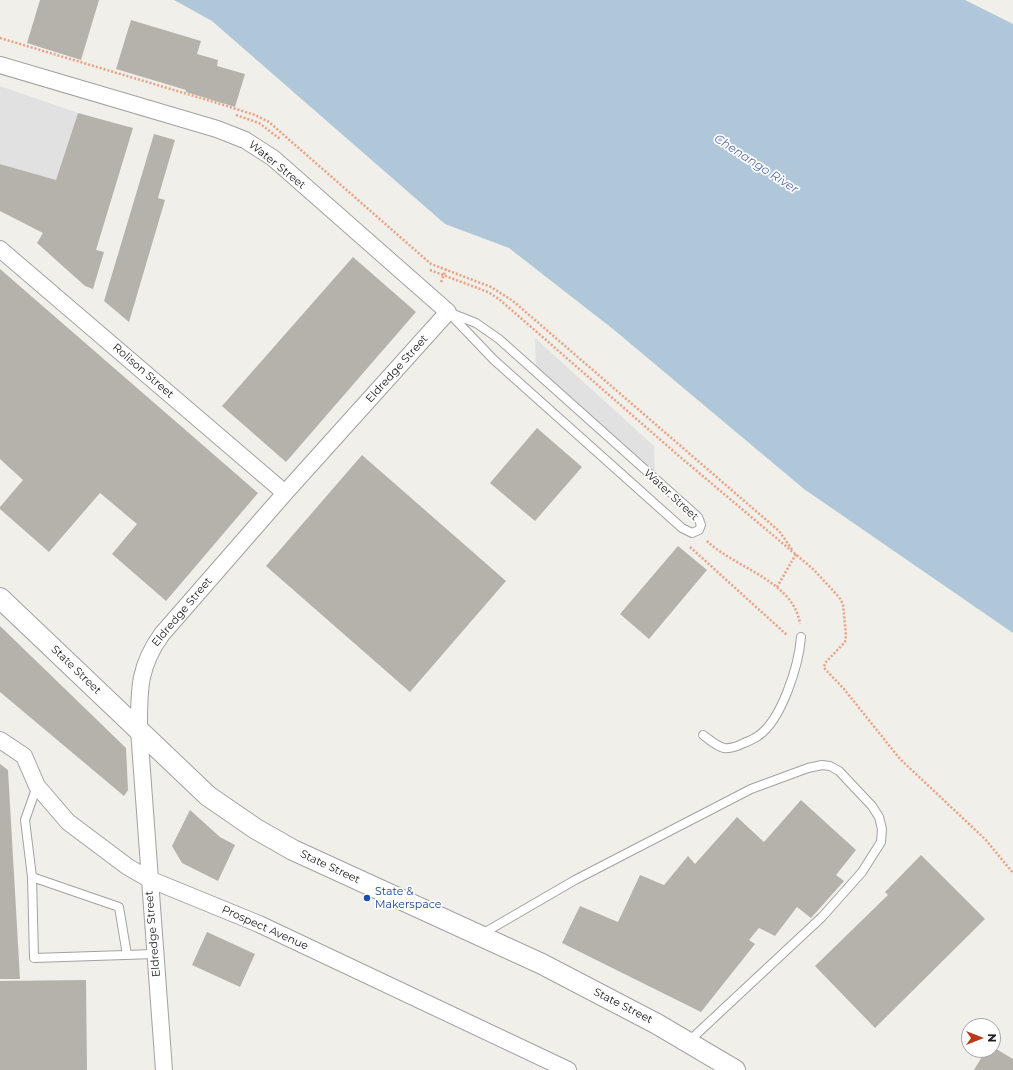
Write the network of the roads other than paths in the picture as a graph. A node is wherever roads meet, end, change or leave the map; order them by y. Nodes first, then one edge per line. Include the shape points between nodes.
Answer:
1 (0, 65) edge
2 (0, 249) edge
3 (448, 312) junction
4 (285, 493) junction
5 (0, 598) edge
6 (801, 637) road end
7 (139, 730) junction
8 (703, 735) dead end
9 (0, 740) edge
10 (37, 786) junction
11 (32, 877) junction
12 (149, 879) junction
13 (480, 936) junction
14 (155, 954) junction
15 (127, 955) junction
16 (688, 1042) junction
17 (164, 1070) edge
18 (568, 1070) edge
19 (735, 1070) edge

1 - 3 street, Water Street via 217,129 246,140 272,158
2 - 4 street, Rolison Street
3 - 3 lane, Water Street via 476,323 499,339 698,517 701,525 696,533 682,528 494,360
3 - 4 street, Eldredge Street
4 - 7 street, Eldredge Street via 152,648 141,677
5 - 7 street, State Street
6 - 8 lane via 790,683 775,716 758,737 733,748 727,748 716,745
7 - 12 street, Eldredge Street
7 - 13 street, State Street via 208,796 256,829 293,850
9 - 10 street, Prospect Avenue via 24,756
10 - 11 lane via 25,820
10 - 12 street, Prospect Avenue via 68,822 103,850
11 - 15 lane via 119,907
11 - 15 lane via 34,958
12 - 14 street, Eldredge Street
12 - 18 street, Prospect Avenue via 259,924
13 - 16 street, State Street via 542,964
13 - 16 lane via 575,880 751,789 808,768 830,766 839,771 879,817 882,829 879,848 862,872 822,917
14 - 15 lane
14 - 17 street, Eldredge Street
16 - 19 street, State Street

